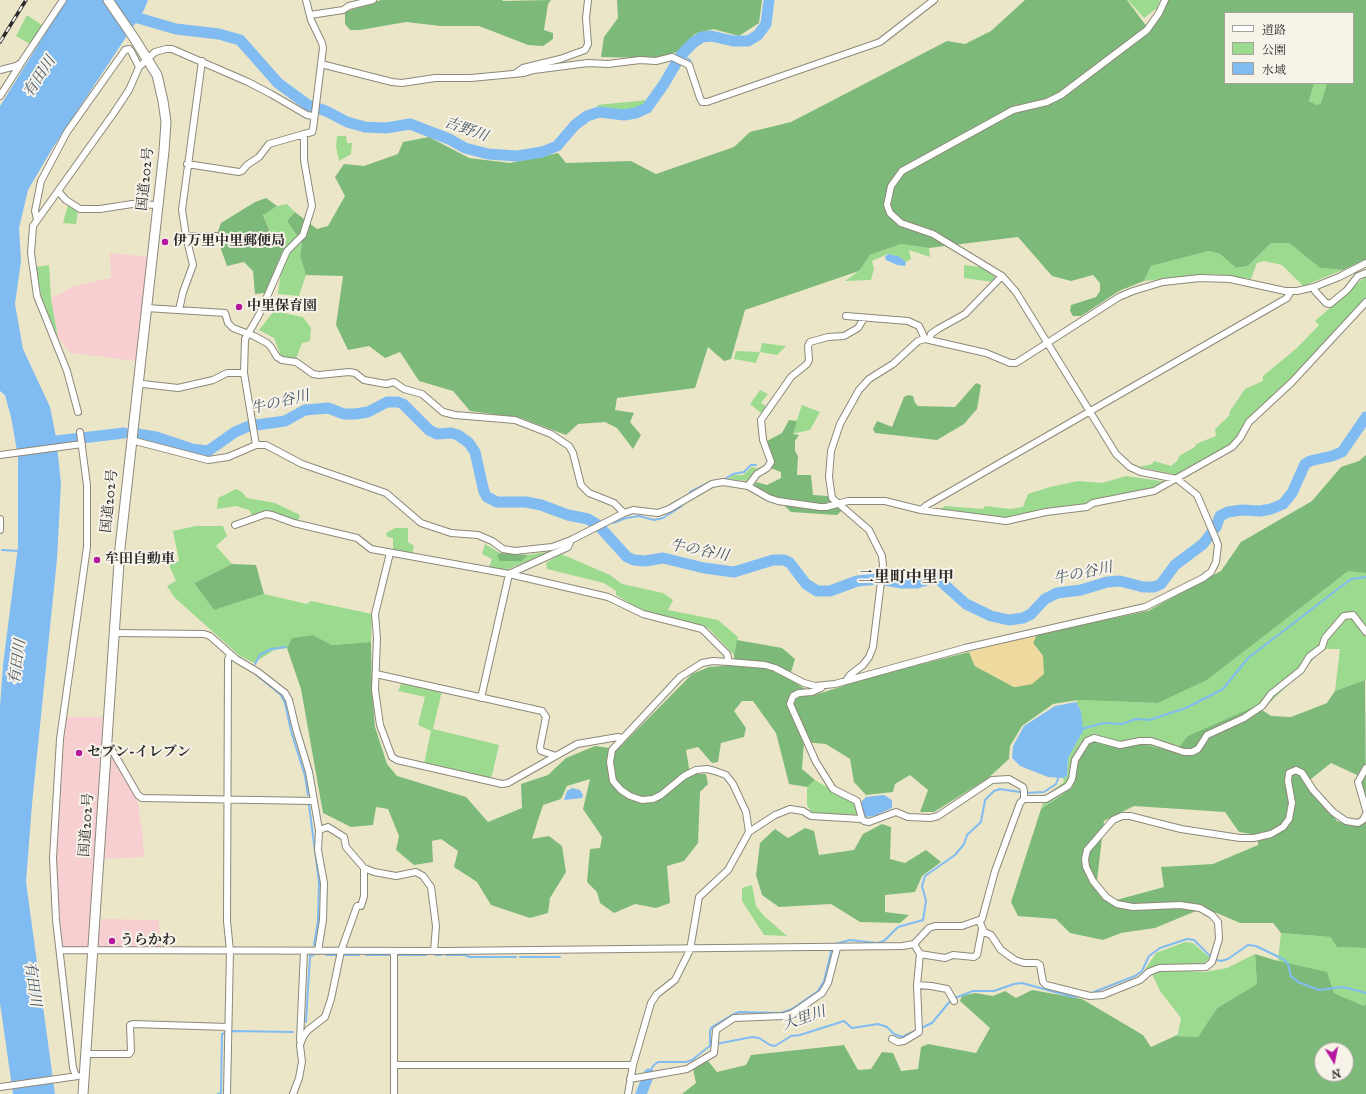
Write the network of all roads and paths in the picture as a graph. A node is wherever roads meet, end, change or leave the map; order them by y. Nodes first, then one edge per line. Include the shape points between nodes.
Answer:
1 (62, 0) edge
2 (108, 0) edge
3 (306, 0) edge
4 (373, 0) edge
5 (588, 0) edge
6 (934, 0) edge
7 (1165, 0) edge
8 (310, 15) junction
9 (147, 58) junction
10 (202, 61) junction
11 (21, 63) junction
12 (321, 64) junction
13 (139, 67) junction
14 (0, 70) edge
15 (516, 74) junction
16 (0, 96) edge
17 (313, 116) junction
18 (304, 134) junction
19 (187, 164) junction
20 (58, 191) junction
21 (158, 205) junction
22 (37, 219) junction
23 (186, 236) junction
24 (216, 236) dead end
25 (1366, 263) edge
26 (1366, 272) edge
27 (1002, 276) junction
28 (1314, 287) junction
29 (1291, 291) junction
30 (1366, 302) edge
31 (146, 308) junction
32 (180, 310) junction
33 (846, 316) dead end
34 (864, 318) junction
35 (247, 333) junction
36 (927, 339) junction
37 (1047, 344) junction
38 (244, 373) junction
39 (137, 382) junction
40 (78, 412) dead end
41 (1090, 412) junction
42 (80, 432) dead end
43 (131, 440) junction
44 (82, 444) junction
45 (256, 445) junction
46 (0, 455) edge
47 (1177, 479) junction
48 (748, 486) junction
49 (838, 503) junction
50 (921, 510) junction
51 (624, 513) junction
52 (0, 519) edge
53 (235, 525) dead end
54 (0, 530) edge
55 (571, 540) junction
56 (390, 553) junction
57 (509, 574) junction
58 (1366, 632) edge
59 (113, 633) junction
60 (230, 654) junction
61 (729, 662) junction
62 (376, 674) junction
63 (846, 681) junction
64 (824, 686) junction
65 (481, 698) junction
66 (622, 738) junction
67 (106, 748) junction
68 (556, 756) junction
69 (1366, 768) edge
70 (1024, 795) junction
71 (228, 799) junction
72 (313, 801) junction
73 (1366, 810) edge
74 (1366, 814) edge
75 (862, 819) junction
76 (319, 830) junction
77 (749, 832) junction
78 (364, 868) junction
79 (979, 920) junction
80 (982, 929) junction
81 (914, 944) junction
82 (837, 948) junction
83 (60, 950) junction
84 (690, 950) junction
85 (92, 951) junction
86 (230, 951) junction
87 (304, 951) junction
88 (318, 951) junction
89 (341, 951) junction
90 (394, 951) junction
91 (434, 951) junction
92 (920, 954) junction
93 (916, 985) junction
94 (953, 998) dead end
95 (228, 1030) junction
96 (892, 1039) dead end
97 (300, 1044) junction
98 (86, 1054) junction
99 (394, 1065) junction
100 (633, 1065) junction
101 (80, 1076) junction
102 (630, 1079) junction
103 (0, 1087) edge
104 (83, 1094) edge
105 (227, 1094) edge
106 (293, 1094) edge
107 (394, 1094) edge
108 (628, 1094) edge

1 - 11 street
2 - 9 highway, 国道202号
3 - 8 street
4 - 8 street via 342,10
5 - 15 street via 588,44 585,50 523,68
6 - 15 street via 880,42 707,102 702,102 687,63 675,57 656,61 588,63
7 - 27 street via 1147,30 1061,95 1047,102 1013,110 902,171 890,186 887,205 896,219 938,237
8 - 12 street via 322,43
9 - 10 street via 155,52 172,49
9 - 13 street
9 - 21 highway, 国道202号 via 157,75 166,122
10 - 17 street
10 - 19 street
11 - 14 street
11 - 16 street
12 - 15 street via 392,82
12 - 17 street
13 - 20 street via 129,90
13 - 22 street via 131,51 125,50 67,132 42,181 35,211
17 - 18 street via 312,132
18 - 19 street via 269,144 259,157 239,172
18 - 35 street via 304,160 312,206 303,235 287,251 259,315
19 - 23 street via 182,210
20 - 21 street via 80,209 132,204
20 - 22 street
21 - 31 highway, 国道202号
22 - 40 street via 31,236 33,277 44,316 67,371
23 - 24 street
23 - 32 street via 193,265 183,292
25 - 28 street via 1339,278
26 - 28 street via 1358,276 1347,290 1330,304 1326,303
27 - 36 street via 965,314 938,329
27 - 37 street via 1016,292
28 - 29 street
29 - 37 street via 1230,279 1200,278 1163,282 1119,297
29 - 41 street via 1287,298
30 - 47 street via 1292,382 1249,422 1232,447
31 - 32 street
31 - 39 highway, 国道202号
32 - 35 street via 225,313 228,323 233,328
33 - 34 street
34 - 36 street via 916,324
34 - 48 street via 858,328 844,336 810,342 807,364 791,377 761,420 763,440 771,462
35 - 38 street
35 - 51 street via 271,346 277,357 296,362 313,374 349,372 364,380 386,384 394,382 404,389 417,391 438,408 455,415 515,420 551,434 569,446 581,485 589,493 614,503
36 - 37 street via 986,353 1010,363 1022,360
36 - 49 street via 918,341 894,364 870,379 859,390 840,424 831,451 829,477 832,498
37 - 41 street
38 - 39 street via 227,374 178,388
38 - 45 street
39 - 43 highway, 国道202号
41 - 47 street via 1116,454 1130,467 1141,472
41 - 50 street
42 - 44 street
43 - 45 street via 208,460 228,457
43 - 59 highway, 国道202号
44 - 46 street
44 - 83 street via 87,485 87,547 60,739 55,824 54,895
45 - 55 street via 266,445 302,464 386,493 421,523 438,530 478,535 503,549 515,551 552,547
47 - 50 street via 1141,495 1006,521
47 - 63 street via 1197,495 1212,527 1218,553 1211,572 1145,607 964,648
48 - 49 street via 778,501 826,508
48 - 51 street via 723,482 712,484 658,513 633,510
49 - 50 street via 886,501
49 - 63 street via 869,530 882,556 873,647 869,657
51 - 55 street
52 - 54 street
53 - 56 street via 266,514 272,515 357,538 371,549
55 - 57 street via 568,547
56 - 57 street
56 - 62 street via 375,614
57 - 61 street via 608,597 643,614 702,629 728,654
57 - 65 street
58 - 70 street via 1353,615 1344,616 1301,670 1271,694 1262,706 1244,718 1207,734 1198,748 1192,752 1184,752 1151,741 1140,740 1120,745 1094,738 1087,741 1075,760 1072,779 1068,786 1046,799
59 - 60 street via 204,634 210,636
59 - 67 highway, 国道202号
60 - 71 street
60 - 72 street via 285,693 289,700 309,772
61 - 64 street via 765,665 804,683
61 - 66 street via 713,661 694,667
62 - 65 street
62 - 68 street via 375,690 380,724 389,752 397,760 502,784
63 - 64 street
64 - 75 street via 812,692 793,696 790,704 816,762 833,788 857,801
65 - 68 street via 542,711 546,717 541,751
66 - 68 street via 582,743
66 - 77 street via 612,750 610,762 613,781 621,790 642,800 653,799 690,773 707,769 715,771 726,775 733,784 746,812
67 - 71 street via 112,750 142,798
67 - 85 highway, 国道202号
69 - 73 street via 1358,782
70 - 75 street via 1023,787 1000,778 992,780 938,816 908,817 896,812 869,822
70 - 79 street via 995,872 984,914
71 - 72 street
71 - 86 street via 227,921
72 - 76 street
74 - 80 street via 1358,823 1346,821 1333,812 1313,790 1302,772 1296,770 1289,773 1292,803 1289,819 1283,827 1271,834 1240,838 1196,832 1130,816 1113,820 1087,850 1084,859 1093,881 1106,897 1117,904 1133,907 1180,905 1206,911 1218,922 1219,929 1212,962 1206,968 1159,968 1140,980 1103,995 1090,996 1046,986 1040,965 1015,960 1001,950 991,935
75 - 77 street via 811,816 803,811 790,809 775,815
76 - 78 street via 328,827 344,837 346,847
76 - 88 street via 318,850 324,883 323,920
77 - 84 street via 728,870 699,897
78 - 89 street via 364,896 361,906 357,906
78 - 91 street via 396,876 416,872 424,876 431,887 436,926
79 - 80 street
79 - 81 street via 962,926 929,928
80 - 92 street via 977,955 974,957 953,955 944,958
81 - 82 street via 889,948
81 - 92 street
82 - 84 street
82 - 102 street via 828,983 822,993 794,1013 784,1016 734,1018 716,1030 714,1053 687,1069
83 - 85 street
83 - 101 street via 73,1068
84 - 91 street
84 - 100 street via 676,980 656,994 650,1003
85 - 86 street
85 - 98 highway, 国道202号
86 - 87 street
86 - 95 street
87 - 88 street
87 - 97 street
88 - 89 street
89 - 90 street
89 - 97 street via 325,1017 308,1030
90 - 91 street
90 - 99 street
92 - 93 street
93 - 94 street via 947,990
93 - 96 street via 919,1029 904,1041
95 - 98 street via 133,1024 130,1025 131,1051 128,1054
95 - 105 street
97 - 106 street via 302,1062
98 - 101 highway, 国道202号
99 - 100 street
99 - 107 street
100 - 102 street
101 - 103 street
101 - 104 highway, 国道202号
102 - 108 street

